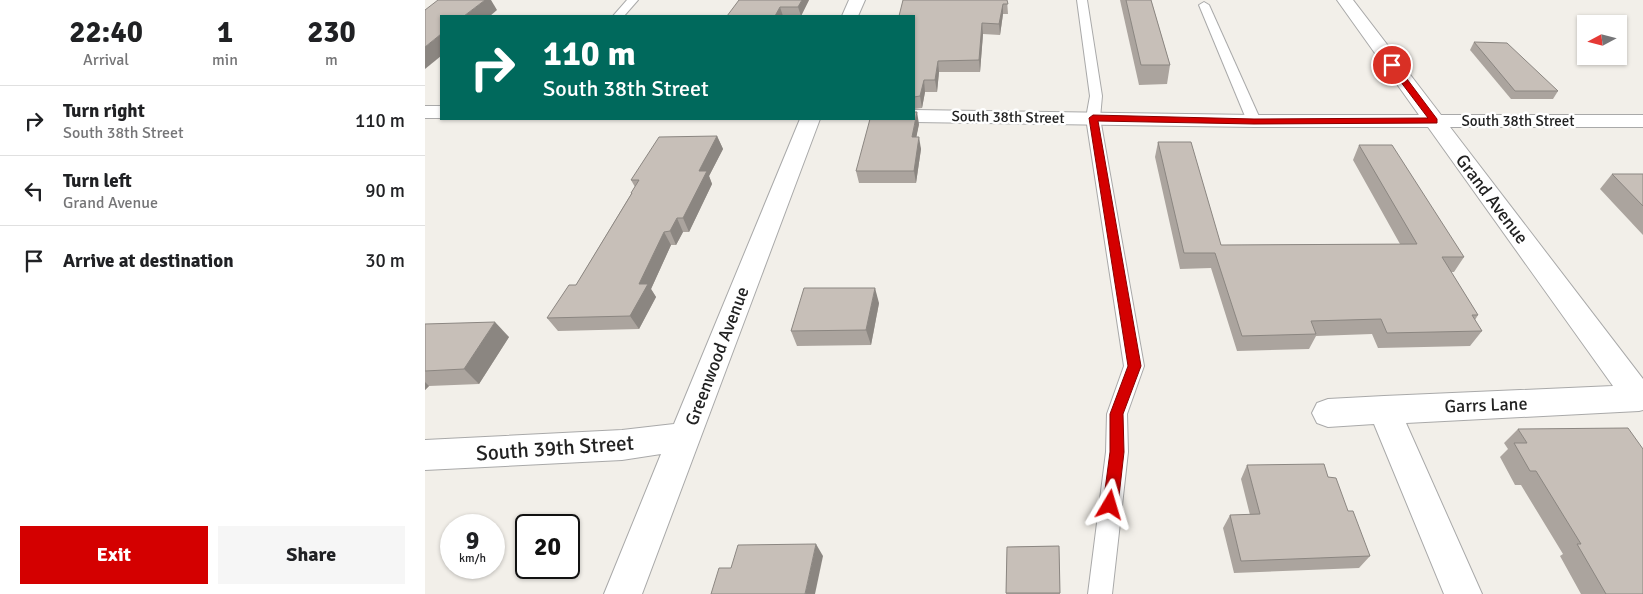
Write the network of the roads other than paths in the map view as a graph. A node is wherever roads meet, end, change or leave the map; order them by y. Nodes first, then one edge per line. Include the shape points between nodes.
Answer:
1 (633, 0) edge
2 (857, 0) edge
3 (1082, 0) edge
4 (1345, 0) edge
5 (1204, 5) dead end
6 (619, 15) edge
7 (850, 15) edge
8 (425, 112) edge
9 (440, 112) edge
10 (915, 116) edge
11 (1093, 118) junction
12 (810, 120) edge
13 (1254, 121) junction
14 (1434, 121) junction
15 (1643, 122) edge
16 (1641, 397) edge
17 (1384, 409) junction
18 (1328, 413) dead end
19 (685, 437) junction
20 (425, 455) edge
21 (623, 594) edge
22 (1100, 594) edge
23 (1463, 594) edge

1 - 6 lane
2 - 7 street
3 - 11 lane via 1096,96
4 - 14 street, Grand Avenue
5 - 13 lane
8 - 9 street
10 - 11 street, South 38th Street
11 - 13 street, South 38th Street
11 - 22 lane via 1135,366 1117,414 1117,452
12 - 19 street, Greenwood Avenue
13 - 14 street, South 38th Street
14 - 15 street, South 38th Street
14 - 16 street, Grand Avenue
16 - 17 street, Garrs Lane
17 - 18 street, Garrs Lane
17 - 23 street
19 - 20 street, South 39th Street via 622,445
19 - 21 street, Greenwood Avenue

